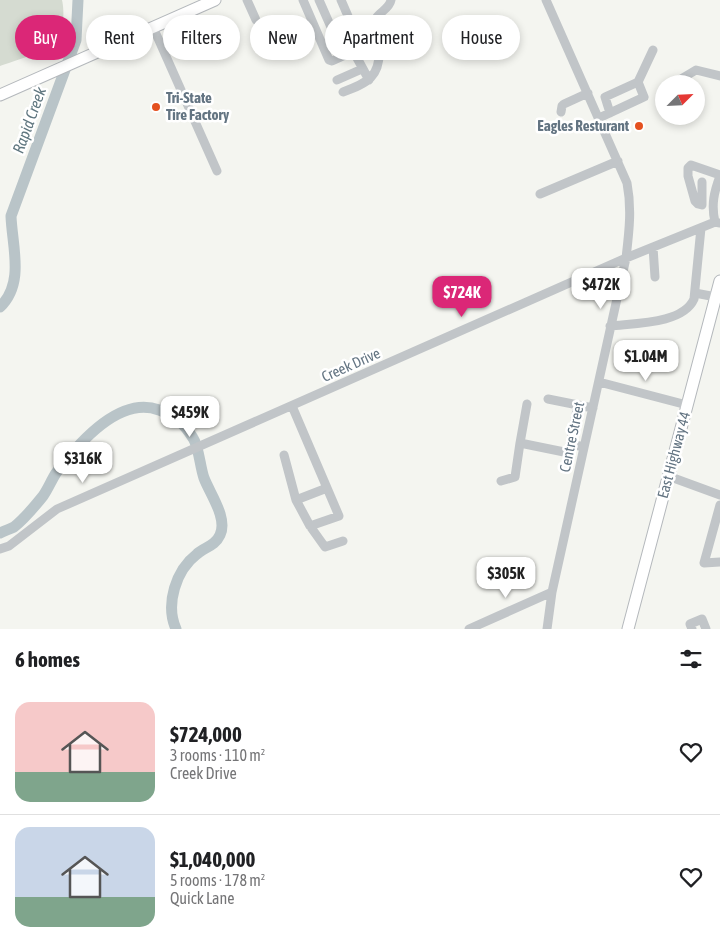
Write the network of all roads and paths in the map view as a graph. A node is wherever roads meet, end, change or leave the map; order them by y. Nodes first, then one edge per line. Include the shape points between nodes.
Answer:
1 (247, 0) edge
2 (303, 0) edge
3 (319, 0) edge
4 (341, 0) edge
5 (391, 0) edge
6 (546, 0) edge
7 (209, 1) edge
8 (254, 15) edge
9 (327, 15) edge
10 (348, 15) edge
11 (378, 15) edge
12 (153, 28) joint
13 (324, 49) edge
14 (653, 50) dead end
15 (86, 56) edge
16 (357, 60) edge
17 (378, 60) edge
18 (362, 69) junction
19 (688, 75) edge
20 (720, 76) edge
21 (337, 80) dead end
22 (368, 80) junction
23 (638, 82) junction
24 (343, 92) dead end
25 (588, 94) junction
26 (0, 95) edge
27 (561, 112) dead end
28 (610, 113) junction
29 (599, 118) junction
30 (618, 161) junction
31 (217, 171) dead end
32 (720, 175) edge
33 (702, 182) dead end
34 (540, 194) dead end
35 (718, 222) edge
36 (700, 228) junction
37 (653, 247) junction
38 (626, 258) junction
39 (655, 277) dead end
40 (720, 281) edge
41 (695, 293) junction
42 (716, 302) edge
43 (610, 326) junction
44 (598, 382) junction
45 (548, 399) dead end
46 (527, 404) dead end
47 (578, 405) junction
48 (687, 405) junction
49 (292, 406) junction
50 (593, 408) junction
51 (520, 443) junction
52 (570, 444) junction
53 (584, 447) junction
54 (284, 455) dead end
55 (668, 476) junction
56 (501, 481) dead end
57 (327, 488) junction
58 (720, 495) edge
59 (296, 500) junction
60 (720, 505) edge
61 (310, 526) junction
62 (343, 541) dead end
63 (0, 549) edge
64 (720, 562) edge
65 (552, 592) junction
66 (468, 629) edge
67 (547, 629) edge
68 (628, 629) edge
69 (692, 629) edge
70 (706, 629) edge

1 - 8 street
2 - 13 street
3 - 9 street
4 - 10 street
5 - 11 street via 388,8
6 - 25 street, Centre Street
7 - 12 main road
12 - 31 street
14 - 23 street
15 - 26 main road
16 - 18 street
17 - 22 street
18 - 21 street
18 - 22 street
19 - 20 street via 696,70
22 - 24 street
23 - 28 street via 605,97
23 - 28 street via 644,97
25 - 27 street via 564,104
25 - 29 street, Centre Street
28 - 29 street
29 - 30 street, Centre Street
30 - 34 street
30 - 38 street, Centre Street via 630,202
32 - 33 street via 691,165 688,168 695,201 702,205
32 - 35 street via 712,209
35 - 36 street, Creek Drive
36 - 37 street, Creek Drive
36 - 41 street
37 - 38 street, Creek Drive
37 - 39 street
38 - 43 street, Centre Street
38 - 49 street, Creek Drive
40 - 42 main road, East Highway 44
41 - 42 street
41 - 43 street via 691,306 677,315
42 - 48 main road, East Highway 44
43 - 44 street, Centre Street
44 - 48 street
44 - 50 street, Centre Street
45 - 47 street
46 - 51 street
47 - 50 street
47 - 52 street
48 - 55 main road, East Highway 44
49 - 57 street
49 - 63 street, Creek Drive via 57,509 9,546
50 - 53 street, Centre Street
51 - 52 street via 569,453
51 - 56 street via 515,477
52 - 53 street
53 - 65 street, Centre Street
54 - 59 street
55 - 58 street
55 - 68 main road, East Highway 44
57 - 59 street
57 - 61 street via 338,516
59 - 61 street
60 - 64 street via 704,563
61 - 62 street via 325,547
65 - 66 street
65 - 67 street, Centre Street
69 - 70 street via 690,624 702,619

